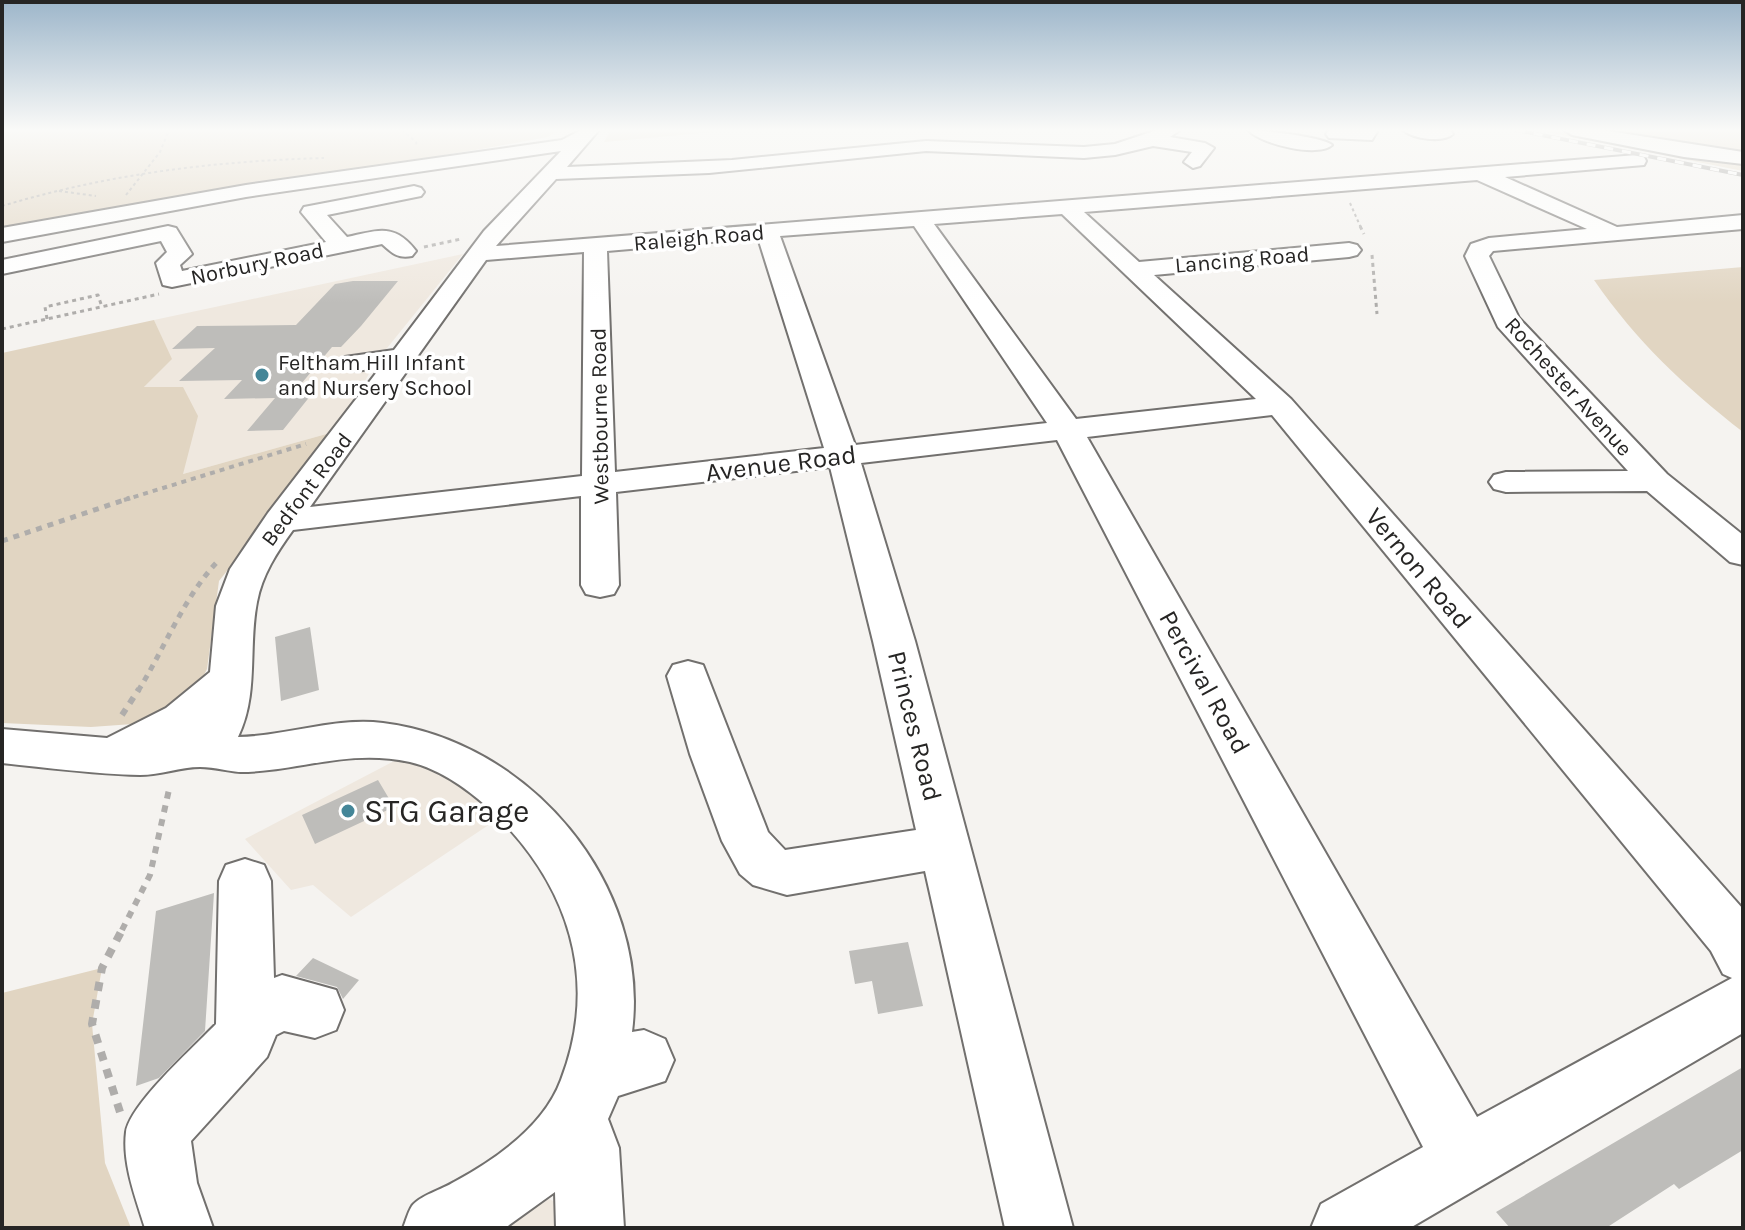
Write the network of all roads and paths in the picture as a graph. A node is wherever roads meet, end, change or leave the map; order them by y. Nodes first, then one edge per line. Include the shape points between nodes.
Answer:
1 (70, 187) edge
2 (131, 187) edge
3 (274, 187) edge
4 (392, 187) edge
5 (435, 187) edge
6 (536, 187) edge
7 (634, 187) edge
8 (1305, 187) edge
9 (1511, 187) edge
10 (631, 189) dead end
11 (397, 195) junction
12 (125, 196) dead end
13 (2, 206) edge
14 (1067, 207) junction
15 (920, 219) junction
16 (1743, 222) edge
17 (767, 232) junction
18 (6, 234) edge
19 (1614, 234) junction
20 (341, 245) junction
21 (486, 245) junction
22 (595, 246) junction
23 (1349, 250) dead end
24 (404, 251) joint
25 (12, 265) edge
26 (1136, 269) junction
27 (172, 280) junction
28 (72, 301) junction
29 (102, 307) junction
30 (76, 313) junction
31 (47, 319) junction
32 (2, 329) edge
33 (402, 357) junction
34 (355, 363) dead end
35 (1280, 405) junction
36 (1067, 429) junction
37 (348, 434) junction
38 (302, 445) junction
39 (297, 456) dead end
40 (843, 456) junction
41 (1655, 481) junction
42 (1506, 482) dead end
43 (601, 484) junction
44 (281, 521) junction
45 (2, 541) edge
46 (1743, 554) edge
47 (220, 558) dead end
48 (600, 585) dead end
49 (688, 676) dead end
50 (229, 678) junction
51 (2, 746) edge
52 (193, 752) junction
53 (103, 753) junction
54 (944, 847) junction
55 (245, 881) dead end
56 (1743, 956) edge
57 (1743, 1001) edge
58 (315, 1010) dead end
59 (246, 1019) junction
60 (605, 1082) junction
61 (158, 1131) junction
62 (1465, 1160) junction
63 (179, 1228) edge
64 (437, 1228) edge
65 (590, 1228) edge
66 (1039, 1228) edge
67 (1345, 1228) edge

1 - 13 path
2 - 12 path
3 - 18 street
4 - 11 street
5 - 11 street, Norbury Road
6 - 21 street, Bedfont Road
7 - 10 street
8 - 14 street, Raleigh Road
9 - 19 street
11 - 20 street, Norbury Road via 310,209
14 - 15 street, Raleigh Road
14 - 26 street, Vernon Road
15 - 17 street, Raleigh Road
15 - 36 street, Percival Road
16 - 19 street, Rochester Avenue
17 - 22 street, Raleigh Road
17 - 40 street, Princes Road
18 - 25 street
19 - 41 street, Rochester Avenue via 1489,245 1477,256 1507,321
20 - 24 street, Norbury Road via 387,236
20 - 27 street, Norbury Road
21 - 22 street, Raleigh Road
21 - 24 path via 469,237
21 - 33 street, Bedfont Road
22 - 43 street, Westbourne Road
23 - 26 street, Lancing Road
25 - 27 street via 119,232 168,233 180,254 168,263
26 - 35 street, Vernon Road
27 - 29 path via 155,283 159,295
28 - 29 path via 98,295
28 - 30 path
28 - 31 path via 45,307
29 - 30 path
30 - 31 path
31 - 32 path
33 - 34 street
33 - 37 street, Bedfont Road
35 - 36 street, Avenue Road
35 - 56 street, Vernon Road via 1730,934
36 - 40 street, Avenue Road
36 - 62 street, Percival Road
37 - 38 path
37 - 44 street, Bedfont Road
38 - 39 path
38 - 45 path
40 - 43 street, Avenue Road
40 - 54 street, Princes Road
41 - 42 street
41 - 46 street, Rochester Avenue
43 - 44 street, Avenue Road
43 - 48 street, Westbourne Road
44 - 50 street, Bedfont Road via 242,584
47 - 53 path via 199,581
49 - 54 street via 747,841 771,869 787,873
50 - 52 street, Bedfont Road via 222,729
50 - 53 street via 184,722
51 - 53 street
52 - 53 street via 141,757
52 - 60 street via 238,755 344,740 384,740 428,748 467,766 518,803 573,875 593,915 605,982
52 - 61 path via 173,772 150,875 102,968 92,1024 127,1133
54 - 66 street, Princes Road
55 - 59 street
57 - 62 street
58 - 59 street via 282,1003
59 - 61 street via 246,1036
60 - 64 street via 550,1152 523,1176 493,1200
60 - 65 street via 587,1148
61 - 63 street via 164,1183
62 - 67 street

